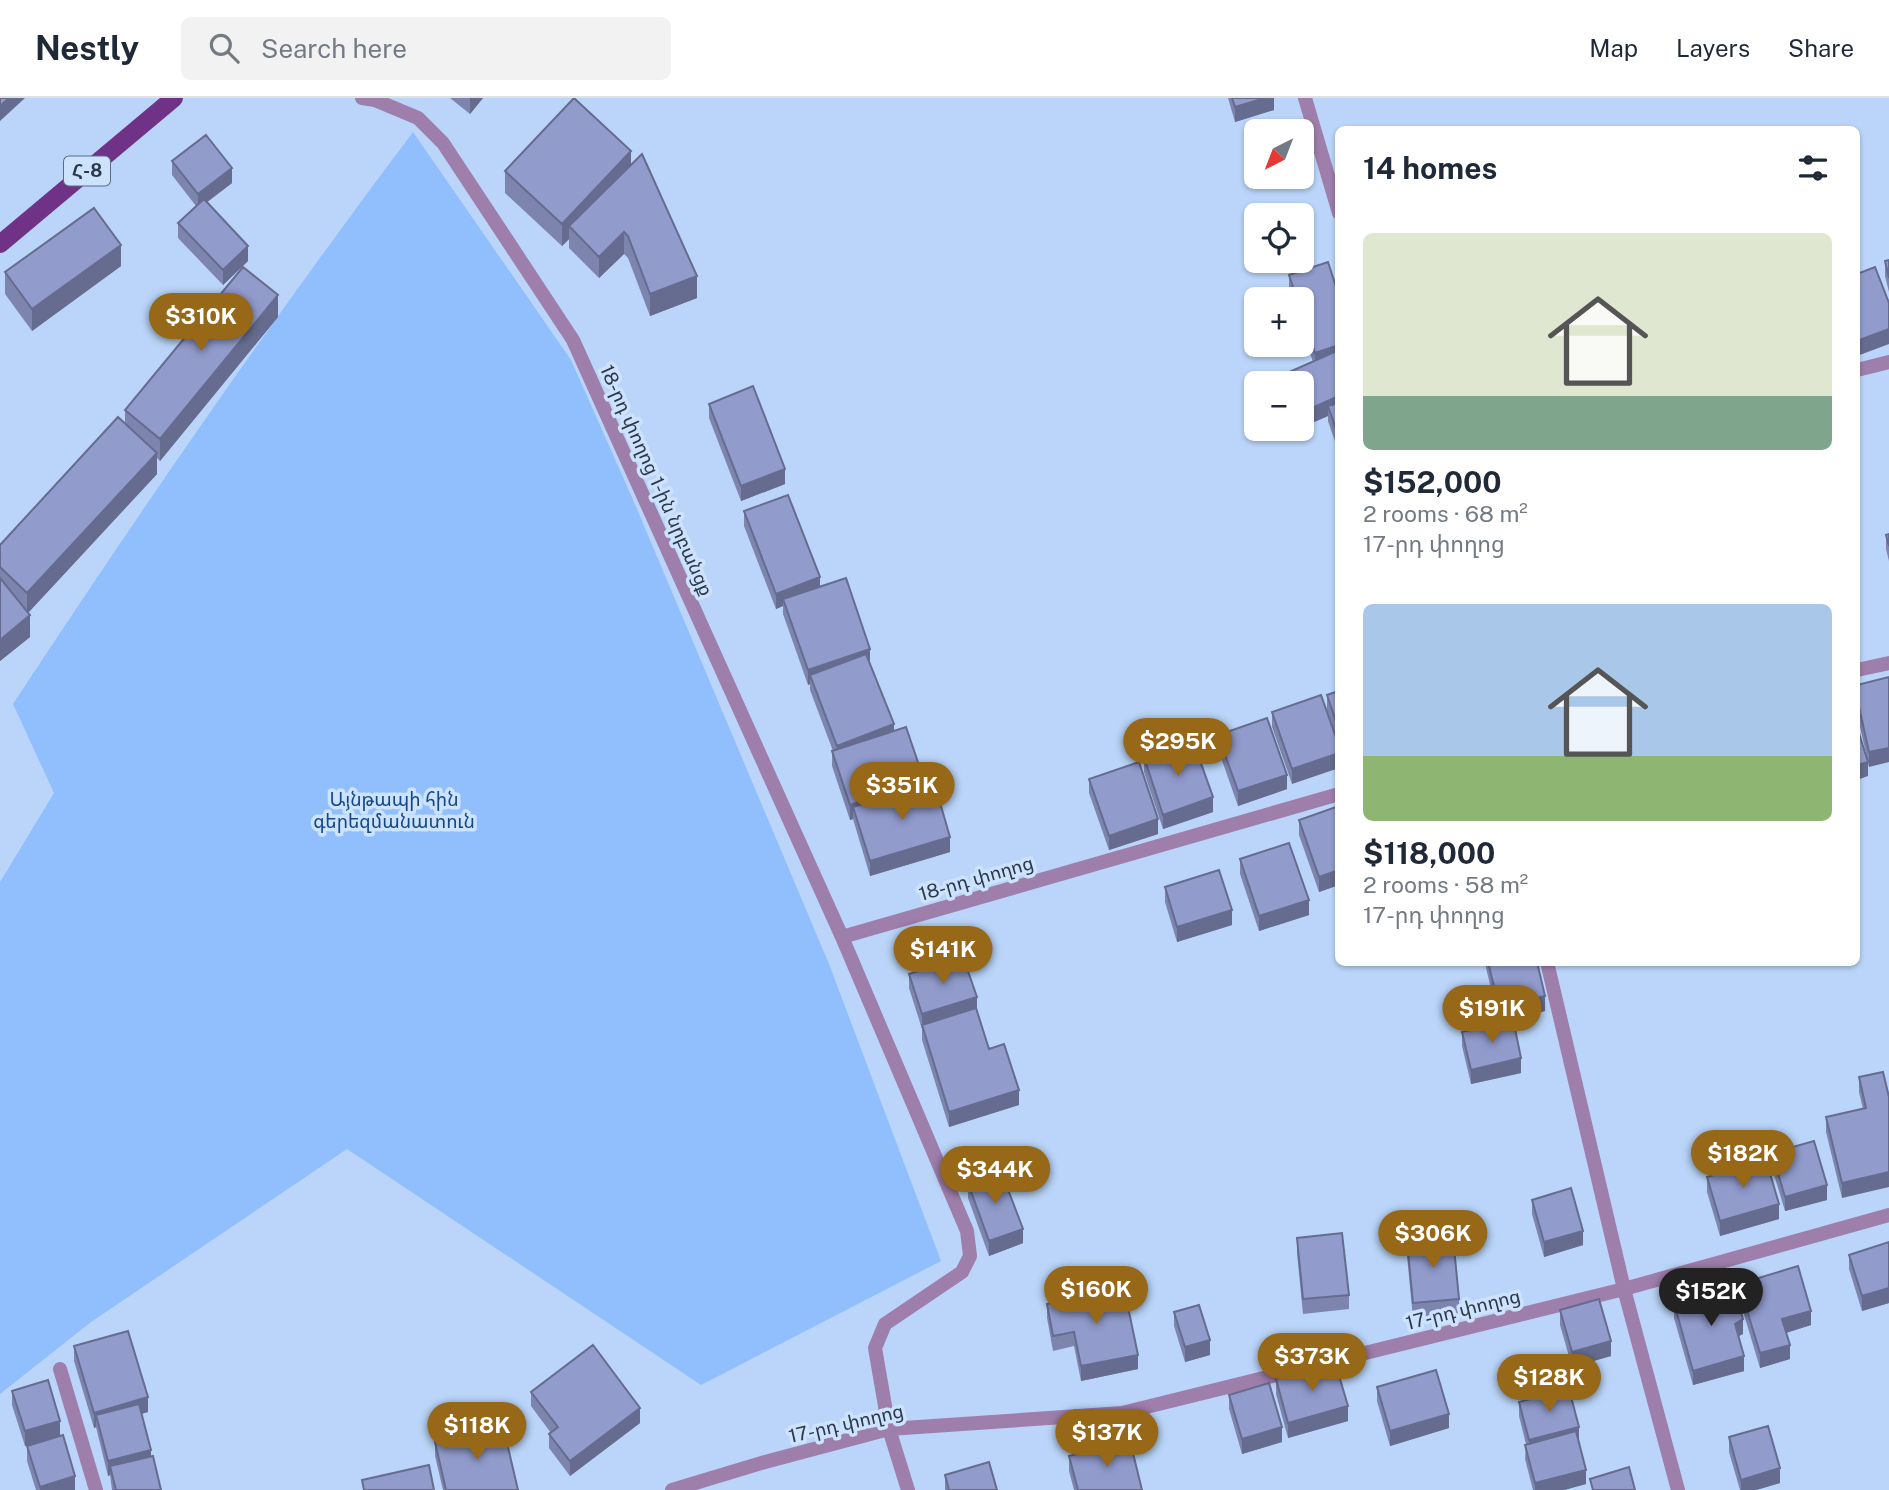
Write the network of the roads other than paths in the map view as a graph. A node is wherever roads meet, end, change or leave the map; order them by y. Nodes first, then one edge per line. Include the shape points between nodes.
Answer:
1 (174, 98) edge
2 (362, 98) edge
3 (1305, 98) edge
4 (1335, 199) edge
5 (0, 244) edge
6 (1889, 362) edge
7 (1860, 369) edge
8 (1889, 663) edge
9 (1860, 669) edge
10 (1335, 795) edge
11 (842, 937) junction
12 (1548, 966) edge
13 (1889, 1215) edge
14 (1624, 1289) junction
15 (60, 1369) dead end
16 (890, 1429) junction
17 (96, 1490) edge
18 (672, 1490) edge
19 (908, 1490) edge
20 (1678, 1490) edge

1 - 5 main road, Հ-8
2 - 11 street, 18-րդ փողոց 1-ին նրբանցք via 418,118 443,143 572,340
3 - 4 street
6 - 7 street
8 - 9 street
10 - 11 street, 18-րդ փողոց
11 - 16 street via 967,1231 970,1256 962,1272 886,1324 875,1348
12 - 14 street
13 - 14 street, 17-րդ փողոց
14 - 16 street, 17-րդ փողոց via 1122,1413
14 - 20 street
15 - 17 street
16 - 18 street, 17-րդ փողոց
16 - 19 street

